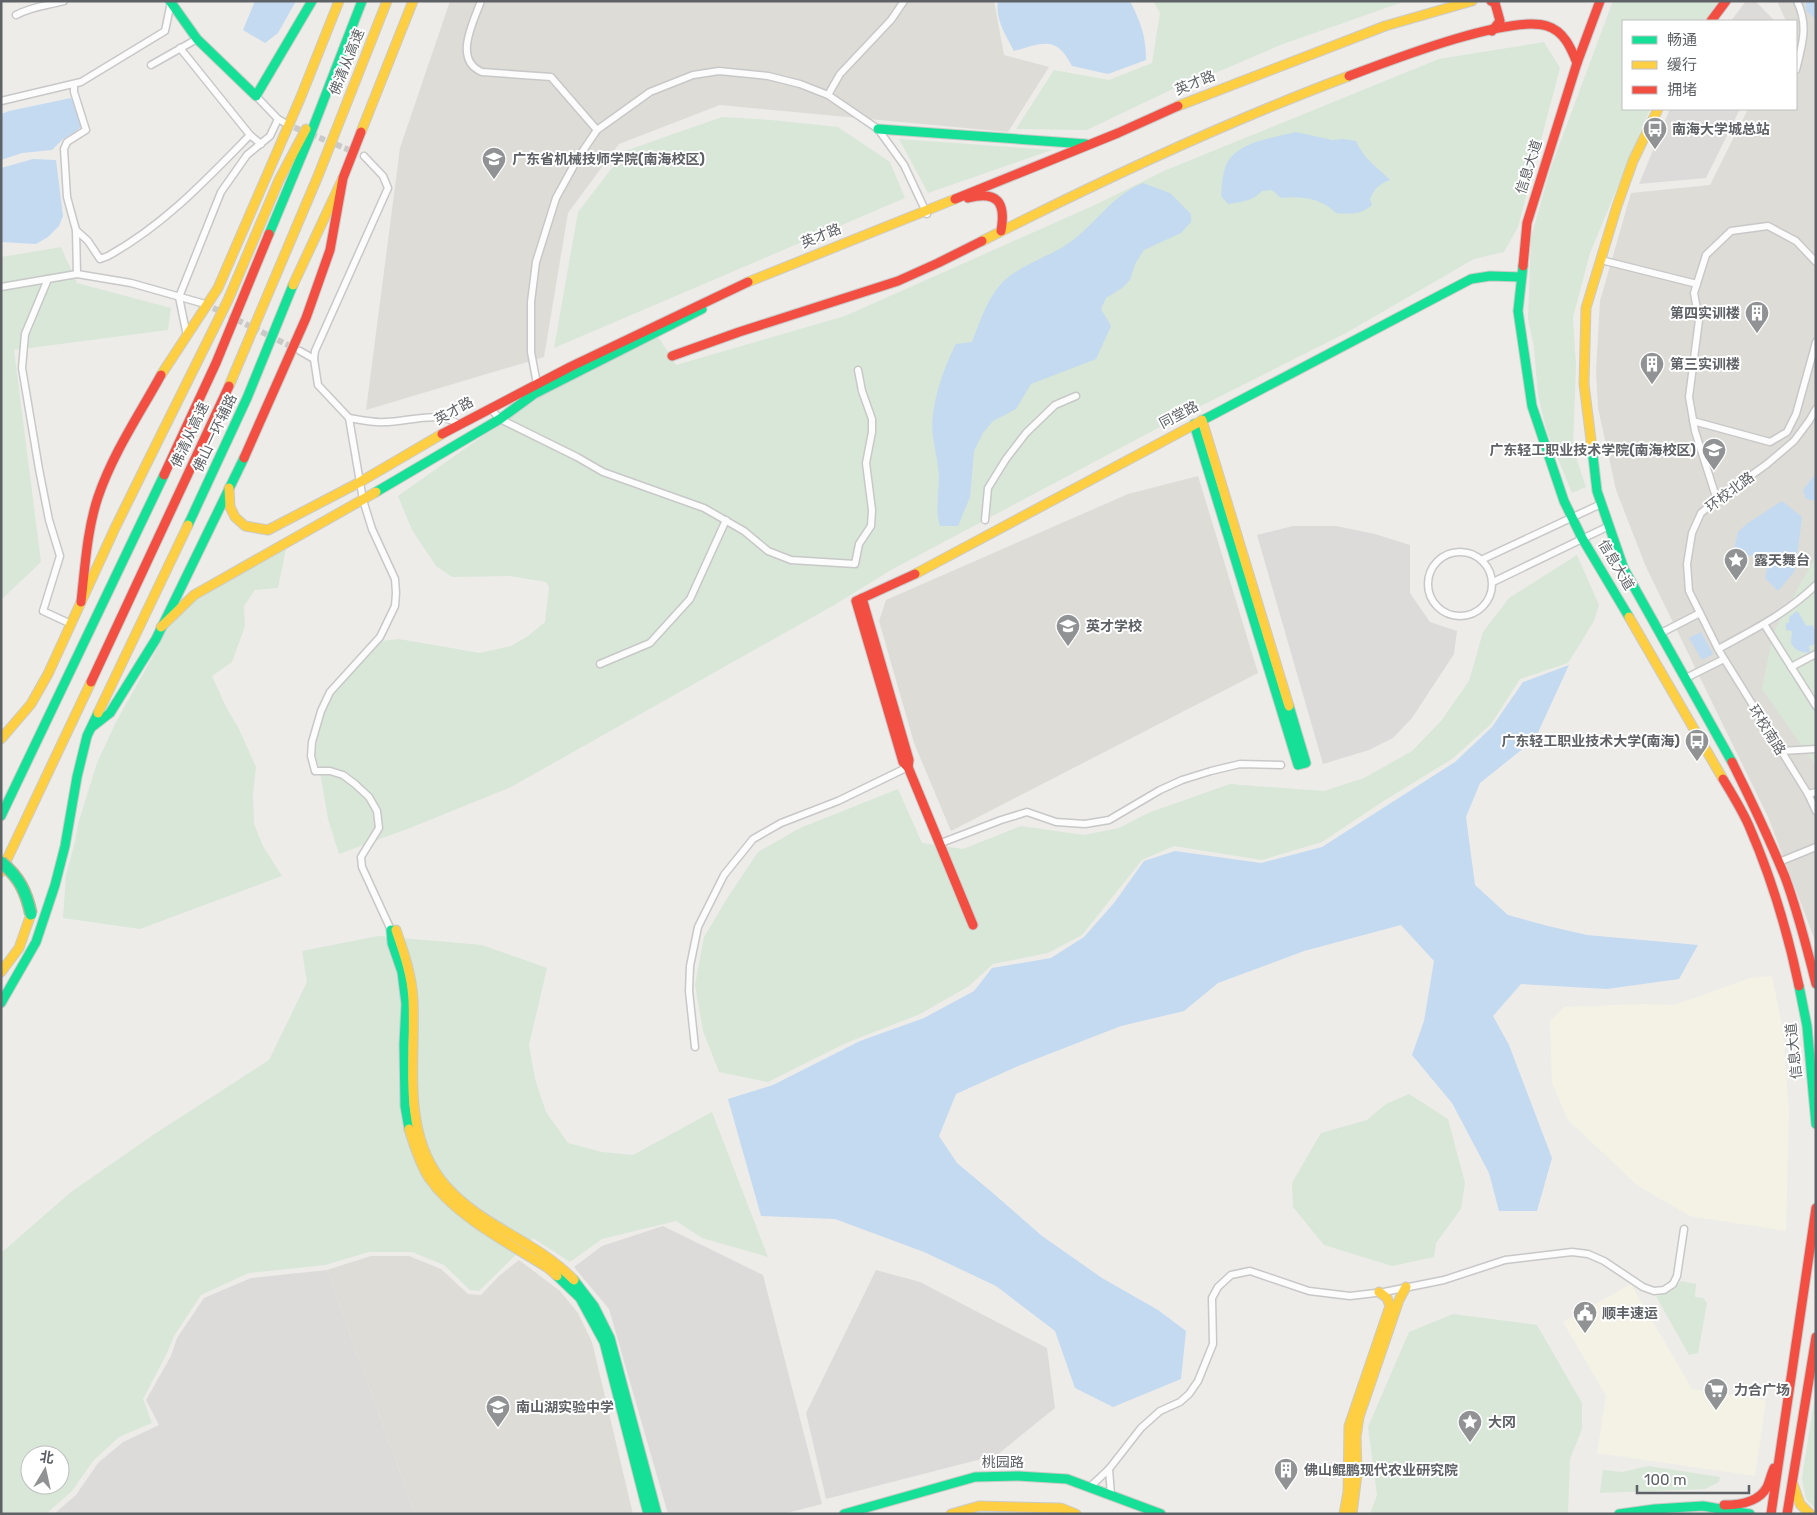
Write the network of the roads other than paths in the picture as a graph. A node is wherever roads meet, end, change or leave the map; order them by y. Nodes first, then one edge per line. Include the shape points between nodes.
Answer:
1 (64, 1) edge
2 (312, 1) edge
3 (339, 1) edge
4 (362, 1) edge
5 (386, 1) edge
6 (413, 1) edge
7 (481, 1) edge
8 (904, 1) edge
9 (1472, 1) edge
10 (1491, 1) edge
11 (1600, 1) edge
12 (1726, 1) edge
13 (1797, 1) edge
14 (171, 2) edge
15 (16, 14) dead end
16 (1712, 20) edge
17 (1492, 31) junction
18 (197, 39) junction
19 (180, 48) junction
20 (1578, 63) junction
21 (151, 64) dead end
22 (1797, 66) edge
23 (74, 84) junction
24 (328, 91) junction
25 (828, 95) junction
26 (256, 96) junction
27 (1, 101) edge
28 (1658, 110) edge
29 (278, 119) junction
30 (285, 123) tunnel mouth
31 (878, 129) junction
32 (597, 130) junction
33 (250, 135) junction
34 (261, 144) junction
35 (1089, 144) junction
36 (364, 156) tunnel mouth
37 (342, 178) junction
38 (927, 212) junction
39 (76, 230) junction
40 (1001, 231) junction
41 (1601, 260) junction
42 (1816, 262) edge
43 (77, 274) junction
44 (1521, 277) junction
45 (48, 279) junction
46 (1697, 284) junction
47 (1, 287) edge
48 (180, 297) junction
49 (205, 304) tunnel mouth
50 (187, 336) junction
51 (1816, 342) edge
52 (300, 351) tunnel mouth
53 (672, 356) dead end
54 (314, 359) junction
55 (858, 370) dead end
56 (537, 384) junction
57 (1076, 396) dead end
58 (490, 408) junction
59 (1816, 409) edge
60 (349, 418) junction
61 (500, 419) junction
62 (1693, 421) junction
63 (1198, 422) junction
64 (458, 424) junction
65 (360, 482) junction
66 (229, 488) junction
67 (363, 500) junction
68 (1717, 500) junction
69 (1601, 504) junction
70 (1572, 518) junction
71 (726, 520) junction
72 (985, 520) dead end
73 (1609, 526) junction
74 (1582, 538) junction
75 (1481, 560) junction
76 (1493, 582) junction
77 (1816, 585) edge
78 (81, 602) junction
79 (1700, 613) junction
80 (71, 624) junction
81 (1764, 624) junction
82 (162, 627) junction
83 (1661, 634) junction
84 (1718, 649) junction
85 (1816, 654) edge
86 (1724, 659) junction
87 (600, 664) dead end
88 (1791, 667) junction
89 (1686, 678) junction
90 (1816, 706) edge
91 (90, 729) junction
92 (1, 739) edge
93 (1816, 749) edge
94 (1781, 751) junction
95 (1302, 764) dead end
96 (1281, 765) dead end
97 (908, 767) junction
98 (1816, 792) edge
99 (1808, 794) junction
100 (1816, 811) edge
101 (1, 816) edge
102 (28, 817) junction
103 (941, 843) junction
104 (1816, 847) edge
105 (1, 862) edge
106 (1778, 862) junction
107 (1, 872) edge
108 (1, 883) edge
109 (973, 925) dead end
110 (394, 930) junction
111 (1, 972) edge
112 (1816, 984) edge
113 (1, 1003) edge
114 (695, 1047) dead end
115 (1816, 1124) edge
116 (1816, 1208) edge
117 (1684, 1229) dead end
118 (1406, 1288) junction
119 (1379, 1292) junction
120 (1816, 1338) edge
121 (1780, 1449) junction
122 (1110, 1469) junction
123 (1793, 1484) junction
124 (1090, 1487) junction
125 (1112, 1495) junction
126 (1703, 1506) junction
127 (648, 1514) edge
128 (657, 1514) edge
129 (844, 1514) edge
130 (951, 1514) edge
131 (1076, 1514) edge
132 (1161, 1514) edge
133 (1344, 1514) edge
134 (1352, 1514) edge
135 (1619, 1514) edge
136 (1750, 1514) edge
137 (1771, 1514) edge
138 (1787, 1514) edge
139 (1810, 1514) edge

1 - 15 street via 29,7
2 - 26 main road
3 - 50 main road via 218,288
4 - 24 main road, 佛清从高速
5 - 102 main road, 佛清从高速 via 239,366
6 - 37 main road
7 - 32 street via 467,41 466,53 474,68 482,72 551,78
8 - 25 street via 891,20 840,74
9 - 35 main road, 英才路 via 1385,26 1196,98
10 - 17 main road via 1495,3 1500,21
11 - 20 main road, 信息大道
12 - 16 main road
13 - 22 street via 1803,13 1804,37
14 - 18 main road
14 - 23 street via 166,31
17 - 20 main road via 1522,24 1546,25 1569,42
17 - 40 main road via 1466,36 1352,73 1257,111
18 - 19 street
18 - 26 main road
19 - 21 street
19 - 33 street
20 - 44 main road, 信息大道 via 1527,223
23 - 27 street
23 - 39 street via 86,130 67,142 64,149 67,197
24 - 78 main road via 279,180 228,300
24 - 101 main road, 佛清从高速 via 202,394
25 - 31 street
25 - 32 street via 768,76 719,71 692,75 650,92
26 - 29 street
28 - 41 main road, 信息大道 via 1633,161
29 - 30 street
29 - 34 street via 270,136
31 - 35 main road
31 - 38 street via 904,165
32 - 56 street via 556,198 536,262 531,342
33 - 34 street
33 - 39 street via 186,200 152,229 122,248 100,258 88,240
34 - 48 street via 247,155 221,192
35 - 38 main road, 英才路
36 - 54 street via 383,176 388,188 314,352
37 - 66 main road via 330,250 306,318
37 - 91 main road, 佛山一环辅路 via 285,302 219,460
38 - 40 main road, 英才路 via 976,195 987,195 1002,205
38 - 56 main road, 英才路 via 731,288
38 - 61 main road, 英才路 via 742,289 534,394
39 - 43 street
40 - 53 main road via 916,273
41 - 46 street
41 - 69 main road, 信息大道 via 1586,308 1584,384 1596,491
42 - 46 street via 1796,240 1768,226 1731,231 1706,254
43 - 45 street
43 - 48 street via 131,283
44 - 63 main road, 同堂路 via 1471,279
44 - 70 main road, 信息大道 via 1518,310 1532,406
45 - 47 street
45 - 80 street via 25,334 22,368 49,520 60,556 43,611
46 - 62 street via 1694,293 1699,320 1689,397
48 - 49 street
48 - 50 street
50 - 78 main road via 119,448 98,498
51 - 62 street via 1796,414 1787,432 1770,442
52 - 54 street
54 - 60 street via 318,384
55 - 71 street via 872,419 866,463 872,510 871,526 859,544 856,564 791,560 768,551
56 - 58 main road, 英才路
57 - 72 street via 1054,405 1006,459 988,488
58 - 61 street
58 - 64 main road, 英才路
59 - 68 street, 环校北路 via 1794,441
60 - 64 street via 382,422 430,418 452,420
60 - 65 street
61 - 67 main road, 英才路
61 - 71 street via 603,472 704,508
62 - 68 street
63 - 95 main road
63 - 97 main road, 同堂路 via 919,572 859,600 909,760
64 - 65 main road, 英才路
65 - 66 main road, 英才路 via 268,530 245,526 235,517 230,507
65 - 67 street
66 - 82 main road
67 - 82 main road, 英才路 via 217,580 194,595
67 - 110 street via 394,579 395,606 380,637 330,692 315,729 311,756 315,771 344,775 369,797 377,811 380,828 361,856 362,867
68 - 79 street, 环校北路 via 1701,513 1692,533 1687,564 1689,591
69 - 70 street
69 - 73 main road, 信息大道
70 - 74 main road, 信息大道
70 - 75 street
71 - 87 street via 690,599 650,643
73 - 74 street
73 - 83 main road, 信息大道 via 1624,569
74 - 76 street
74 - 115 main road, 信息大道 via 1708,750 1748,824 1762,859 1788,935 1807,1026
75 - 76 street via 1490,571
75 - 76 street via 1467,552 1444,556 1430,572 1428,583 1432,600 1449,614 1471,614 1486,603 1492,593
77 - 81 street via 1798,602
78 - 80 main road
79 - 83 street
79 - 84 street, 环校北路
80 - 92 main road via 31,704
81 - 84 street
81 - 88 street
82 - 91 main road via 110,712
83 - 89 main road, 信息大道
84 - 86 street, 环校南路
85 - 88 street
86 - 89 street
86 - 94 street, 环校南路
88 - 90 street
89 - 106 main road, 信息大道 via 1726,750
91 - 113 main road, 佛山一环辅路 via 76,776 55,885 36,942
93 - 94 street
94 - 99 street, 环校南路
96 - 103 street via 1240,764 1211,770 1160,790 1108,820 1085,824 1056,822 1027,812
97 - 103 main road
97 - 114 street via 838,801 781,823 753,839 724,874 698,927 690,966 689,991
98 - 99 street
99 - 100 street, 环校南路
102 - 107 main road, 佛清从高速
102 - 108 main road
103 - 109 main road
104 - 106 street
105 - 111 main road, bridge via 14,872 27,891 31,914 19,948
106 - 112 main road, 信息大道 via 1802,929
110 - 127 main road via 392,943 402,972 406,1004 405,1106 414,1146 429,1178 446,1198 468,1217 548,1268 580,1298 604,1342
110 - 128 main road via 411,978 414,1118 424,1150 436,1174 470,1209 554,1261 582,1287 610,1338
116 - 121 main road
117 - 118 street via 1677,1276 1673,1284 1664,1290 1643,1287 1604,1261 1572,1252 1505,1260 1444,1280
118 - 119 street
118 - 134 main road via 1359,1417 1356,1437 1358,1474
119 - 122 street via 1331,1295 1308,1291 1250,1271 1231,1275 1218,1286 1212,1298 1213,1344 1198,1381 1180,1402 1160,1411 1141,1428
119 - 133 main road via 1387,1298 1390,1306 1349,1426 1350,1480
120 - 123 main road
121 - 126 main road via 1766,1489 1757,1497 1740,1505
121 - 137 main road
122 - 124 street
122 - 125 street
123 - 138 main road
123 - 139 main road via 1800,1504
124 - 125 main road, 桃园路
124 - 129 main road, 桃园路 via 1067,1479 975,1477
125 - 132 main road, 桃园路
126 - 135 main road
126 - 136 main road
130 - 131 main road via 979,1506 1061,1508

